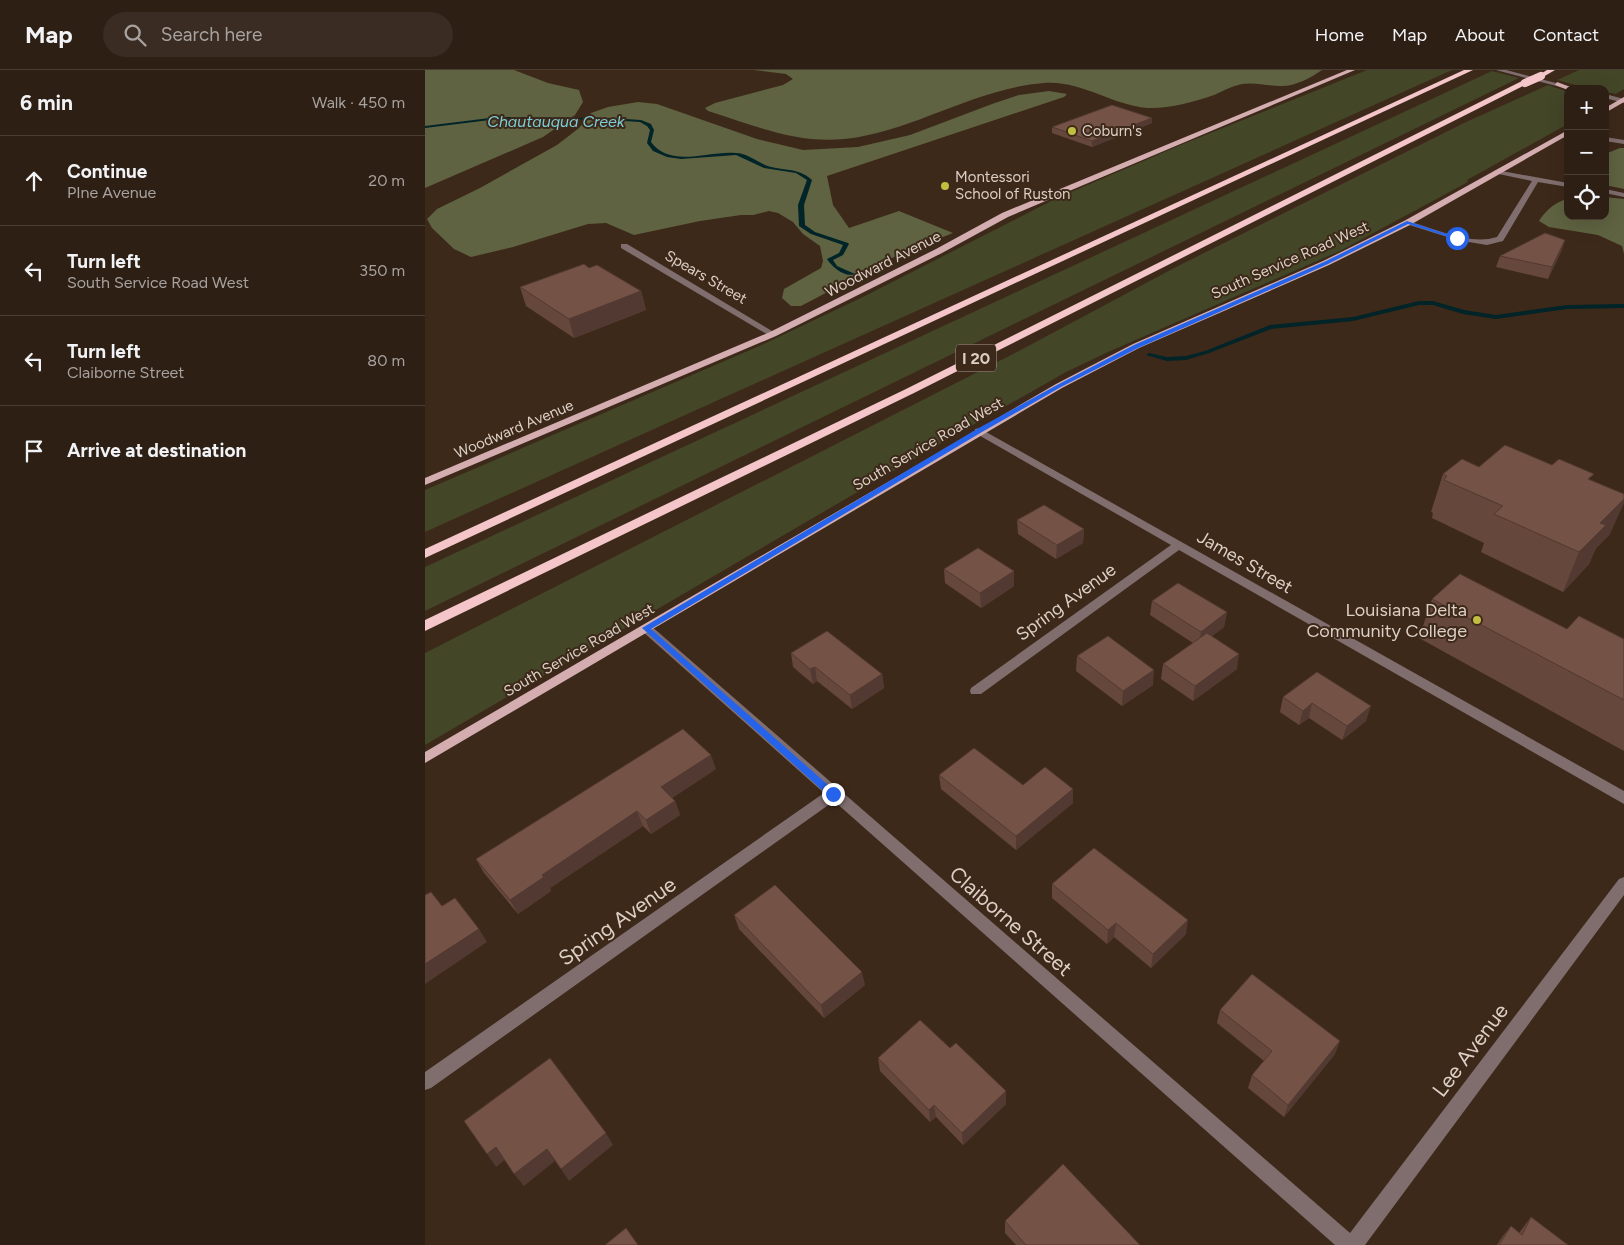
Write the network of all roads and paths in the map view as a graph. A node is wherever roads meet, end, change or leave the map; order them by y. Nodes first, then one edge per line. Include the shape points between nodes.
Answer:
1 (1352, 70) edge
2 (1470, 70) edge
3 (1499, 70) edge
4 (1552, 70) edge
5 (1557, 84) junction
6 (1564, 86) edge
7 (1564, 86) edge
8 (1609, 97) edge
9 (1623, 100) edge
10 (1609, 109) edge
11 (1564, 135) edge
12 (1609, 140) edge
13 (1624, 142) edge
14 (1496, 172) junction
15 (1536, 180) junction
16 (1564, 184) edge
17 (1609, 193) edge
18 (1624, 195) edge
19 (1407, 222) junction
20 (624, 246) dead end
21 (773, 334) junction
22 (979, 431) junction
23 (425, 482) edge
24 (1179, 545) junction
25 (425, 554) edge
26 (425, 626) edge
27 (646, 628) junction
28 (976, 691) dead end
29 (425, 758) edge
30 (833, 794) junction
31 (1624, 798) edge
32 (1624, 883) edge
33 (425, 1082) edge
34 (1349, 1245) edge
35 (1353, 1245) edge

1 - 21 main road, Woodward Avenue via 1005,215
2 - 25 highway
3 - 5 street
4 - 26 highway, I 20, bridge via 918,387
5 - 6 main road
5 - 7 street
8 - 9 street
9 - 10 main road
11 - 14 main road, South Service Road West
12 - 13 street
14 - 15 street
14 - 19 main road, South Service Road West
15 - 16 street
15 - 19 street via 1500,239 1494,241 1487,243 1457,238
17 - 18 street
19 - 22 main road, South Service Road West via 1326,263 1136,346
20 - 21 street, Spears Street
21 - 23 main road, Woodward Avenue
22 - 24 street, James Street
22 - 27 main road, South Service Road West
24 - 28 street, Spring Avenue
24 - 31 street, James Street
27 - 29 main road, South Service Road West
27 - 30 street, Claiborne Street
30 - 33 street, Spring Avenue
30 - 34 street, Claiborne Street
32 - 35 street, Lee Avenue

